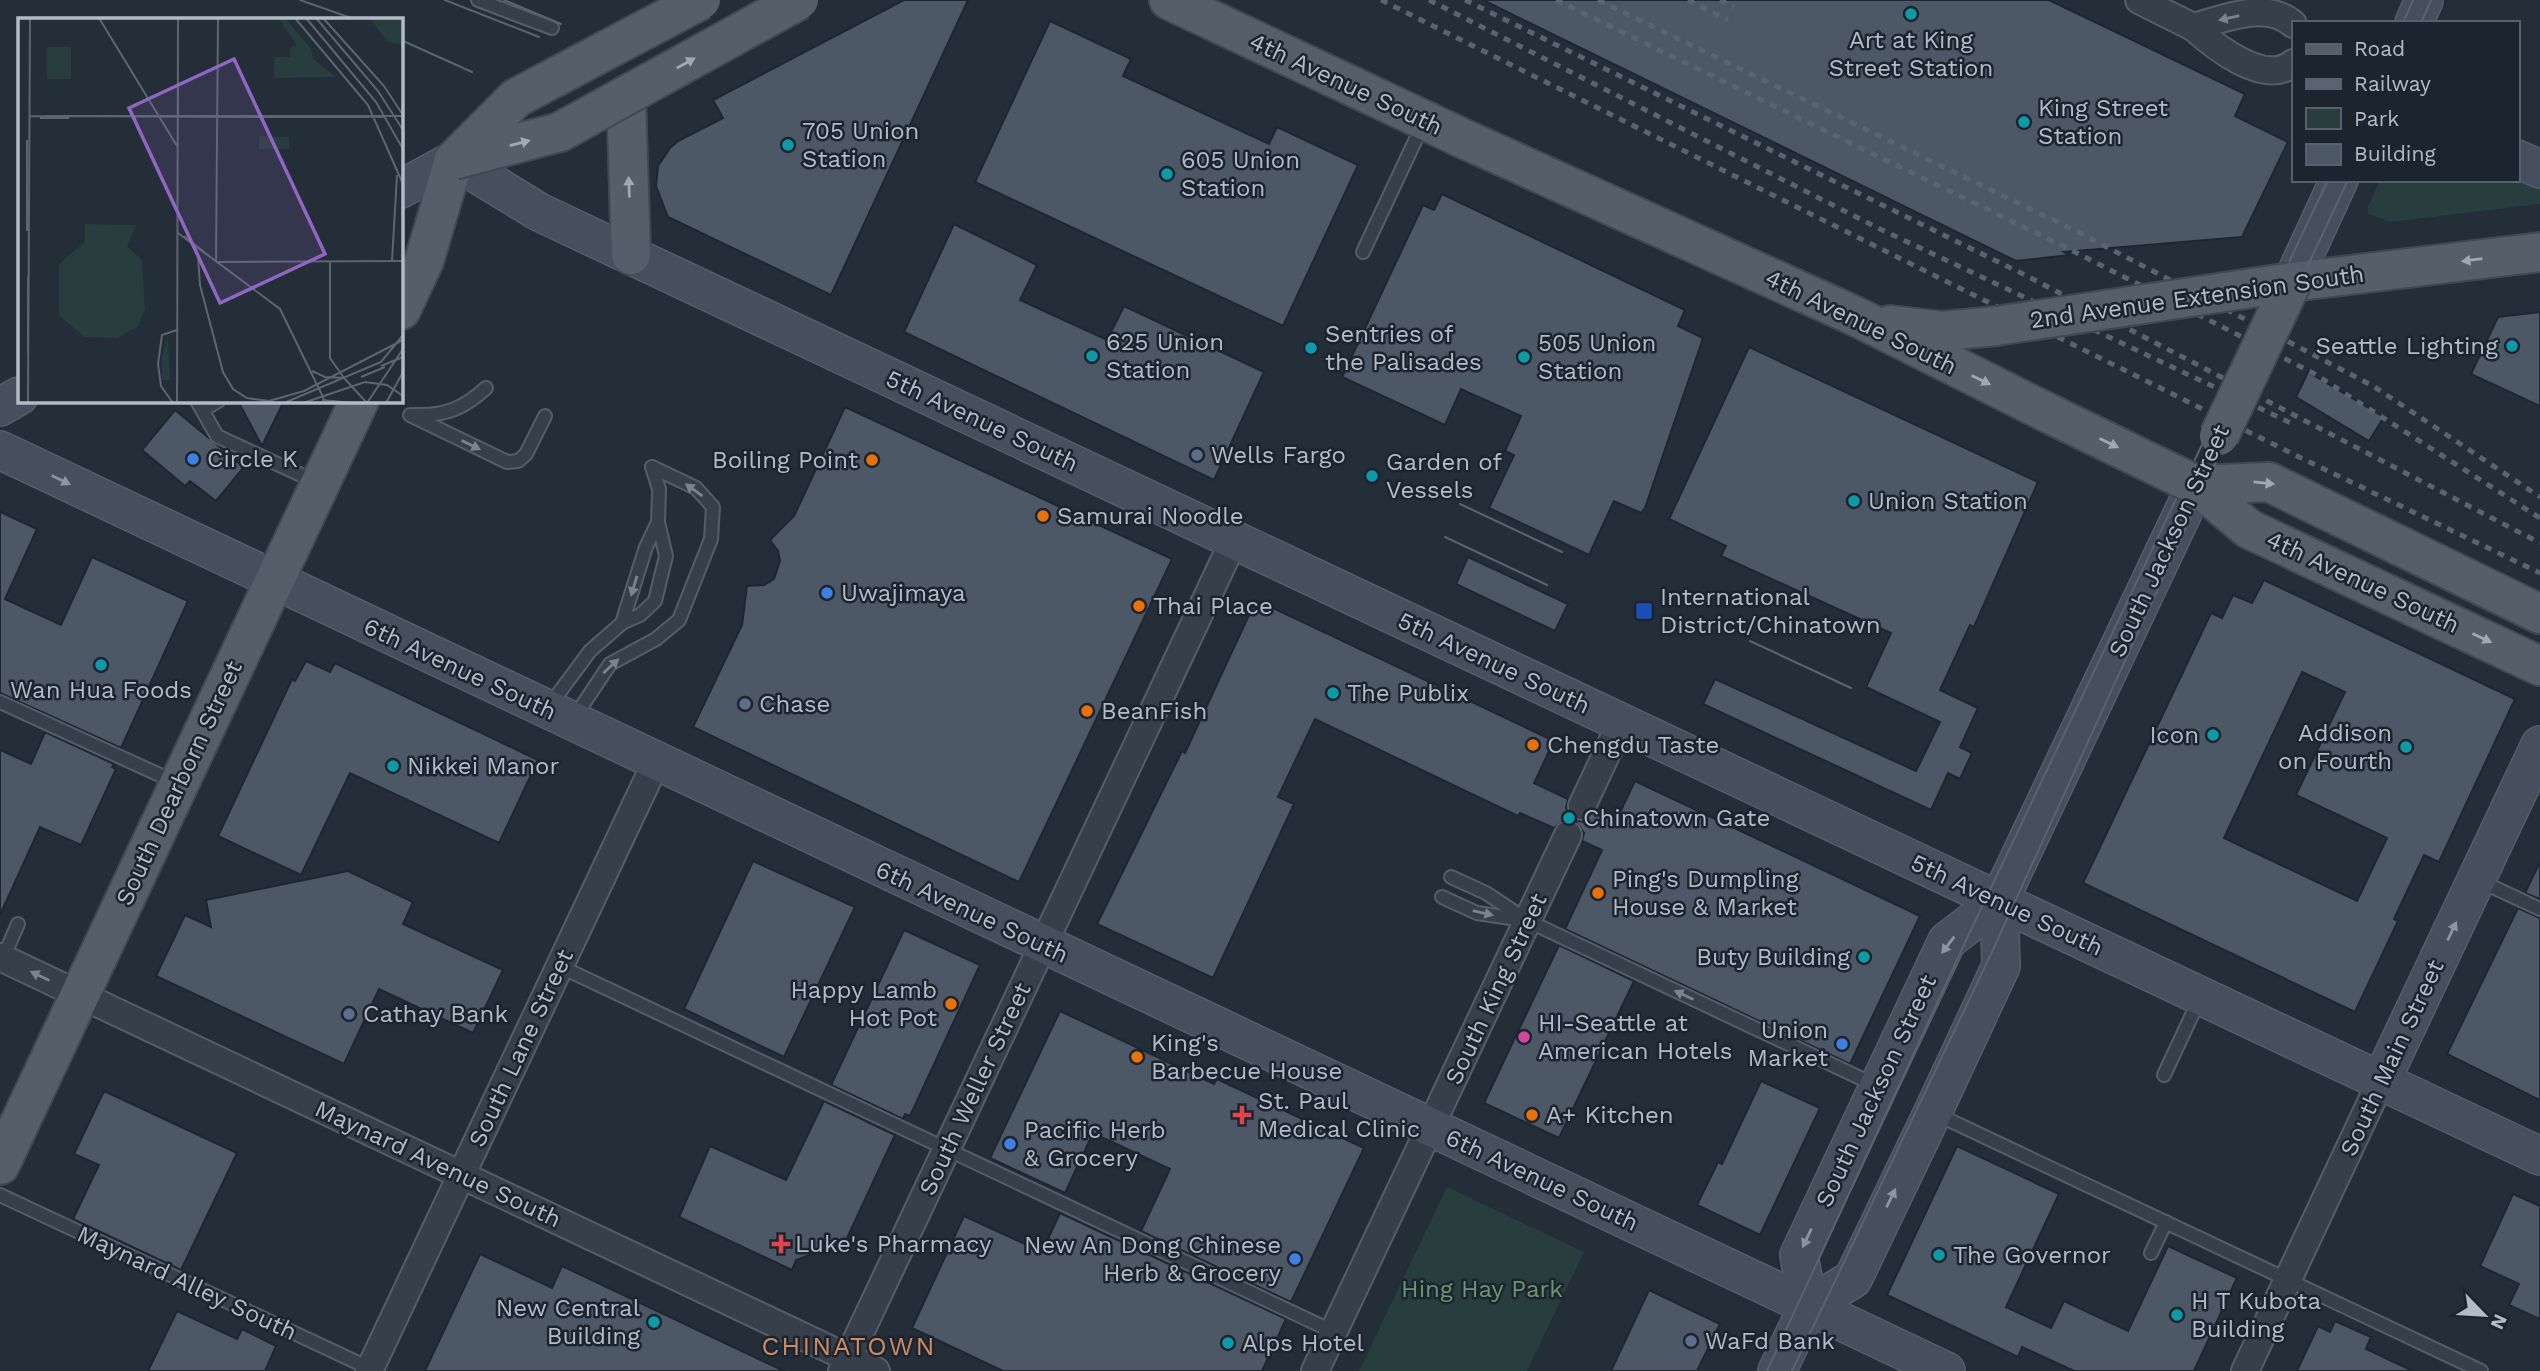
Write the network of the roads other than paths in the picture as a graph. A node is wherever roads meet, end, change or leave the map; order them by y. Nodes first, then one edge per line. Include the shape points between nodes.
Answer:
1 (478, 0) edge
2 (701, 0) edge
3 (799, 0) edge
4 (1169, 0) edge
5 (2139, 0) edge
6 (2424, 0) edge
7 (2415, 21) edge
8 (2292, 23) edge
9 (2193, 27) junction
10 (552, 28) dead end
11 (2292, 64) edge
12 (626, 96) junction
13 (1425, 121) junction
14 (454, 160) junction
15 (2519, 160) edge
16 (2540, 169) edge
17 (2338, 182) edge
18 (402, 188) edge
19 (2540, 252) edge
20 (1363, 253) dead end
21 (631, 255) junction
22 (2292, 282) junction
23 (402, 308) edge
24 (1855, 316) junction
25 (486, 387) dead end
26 (18, 397) edge
27 (359, 402) edge
28 (200, 406) edge
29 (0, 407) edge
30 (545, 415) dead end
31 (0, 450) edge
32 (320, 484) junction
33 (2196, 485) junction
34 (657, 522) junction
35 (1234, 540) junction
36 (274, 582) junction
37 (2540, 614) edge
38 (622, 623) junction
39 (2540, 666) edge
40 (0, 702) edge
41 (559, 716) junction
42 (1621, 723) junction
43 (2540, 745) edge
44 (656, 762) junction
45 (179, 783) junction
46 (1582, 806) dead end
47 (1568, 835) dead end
48 (1451, 877) dead end
49 (2477, 879) junction
50 (1442, 897) dead end
51 (1999, 901) junction
52 (2540, 909) edge
53 (1528, 921) junction
54 (19, 924) dead end
55 (1043, 945) junction
56 (1, 958) edge
57 (559, 966) junction
58 (80, 995) junction
59 (2201, 996) junction
60 (2164, 1075) dead end
61 (2381, 1081) junction
62 (1879, 1086) junction
63 (1933, 1112) junction
64 (1430, 1128) junction
65 (947, 1149) junction
66 (2540, 1156) edge
67 (0, 1165) edge
68 (461, 1175) junction
69 (0, 1195) edge
70 (2166, 1222) junction
71 (2151, 1253) dead end
72 (2288, 1280) junction
73 (1808, 1306) junction
74 (1334, 1332) junction
75 (845, 1364) edge
76 (371, 1370) edge
77 (876, 1371) edge
78 (1315, 1371) edge
79 (1777, 1371) edge
80 (1946, 1371) edge
81 (2245, 1371) edge
82 (2482, 1371) edge

1 - 10 lane
2 - 14 main road, bridge via 516,99
12 -> 3 main road, bridge
4 - 13 main road, 4th Avenue South
5 - 9 street
6 - 7 main road
8 -> 9 street via 2276,13 2260,11
9 - 11 street via 2217,48 2260,69 2281,71
14 -> 12 main road, bridge via 560,132
21 -> 12 main road
13 - 20 lane
13 - 24 main road, 4th Avenue South
14 - 18 main road
14 - 21 main road, 5th Avenue South via 539,212
14 - 23 main road via 424,261
15 - 16 main road
17 - 22 main road, South Jackson Street
19 -> 22 main road, 2nd Avenue Extension South
21 - 35 main road, 5th Avenue South
22 - 24 main road, 2nd Avenue Extension South, bridge via 1972,329 1913,329
22 - 33 main road, South Jackson Street, bridge
24 -> 33 main road, 4th Avenue South, bridge
25 -> 30 lane via 456,410 439,416 410,415 507,461 518,461 526,454
26 - 29 main road
27 - 32 main road, South Dearborn Street
28 - 32 lane via 216,436
31 -> 36 main road, 6th Avenue South
32 - 36 main road, South Dearborn Street
33 -> 37 main road via 2269,482
33 -> 39 main road, 4th Avenue South via 2249,528
33 - 51 main road, South Jackson Street
34 -> 38 lane
34 - 38 lane via 666,556 655,601
41 -> 34 lane via 610,664 656,639 679,620 711,539 713,507 696,488 652,467 659,489
35 - 42 main road, 5th Avenue South
35 - 55 street, South Weller Street
36 - 41 main road, 6th Avenue South
36 - 45 main road, South Dearborn Street
38 - 41 lane via 590,651
40 - 45 lane
41 - 44 main road, 6th Avenue South
42 - 46 street
42 - 51 main road, 5th Avenue South
43 - 49 main road, South Main Street
44 - 55 main road, 6th Avenue South
44 - 57 street, South Lane Street
45 - 58 main road, South Dearborn Street
47 - 53 street, South King Street
48 - 53 lane
49 - 52 lane
61 -> 49 main road, South Main Street
50 -> 53 lane via 1477,913
51 - 59 main road, 5th Avenue South
51 -> 62 main road, South Jackson Street via 1947,941
51 - 63 main road, South Jackson Street via 2001,966
62 -> 53 lane
53 - 64 street, South King Street
54 - 56 lane
55 - 64 main road, 6th Avenue South
55 - 65 street, South Weller Street
58 -> 56 street, Maynard Avenue South
57 - 65 lane
57 - 68 street, South Lane Street
58 - 67 main road, South Dearborn Street
58 - 68 street, Maynard Avenue South
59 - 60 lane
59 - 61 main road, 5th Avenue South
61 - 66 main road, 5th Avenue South
61 - 72 street, South Main Street
62 -> 73 main road, South Jackson Street via 1799,1255
63 - 70 lane
73 -> 63 main road, South Jackson Street via 1853,1279
64 - 73 main road, 6th Avenue South
64 - 74 street, South King Street
65 - 74 lane
65 - 75 street, South Weller Street
68 - 75 street, Maynard Avenue South
68 - 76 street, South Lane Street
69 - 76 lane, Maynard Alley South
70 - 71 lane
70 - 72 lane
72 - 81 street, South Main Street
72 - 82 lane
73 - 79 main road
73 - 80 main road, 6th Avenue South
74 - 78 street, South King Street
75 - 77 street, Maynard Avenue South

